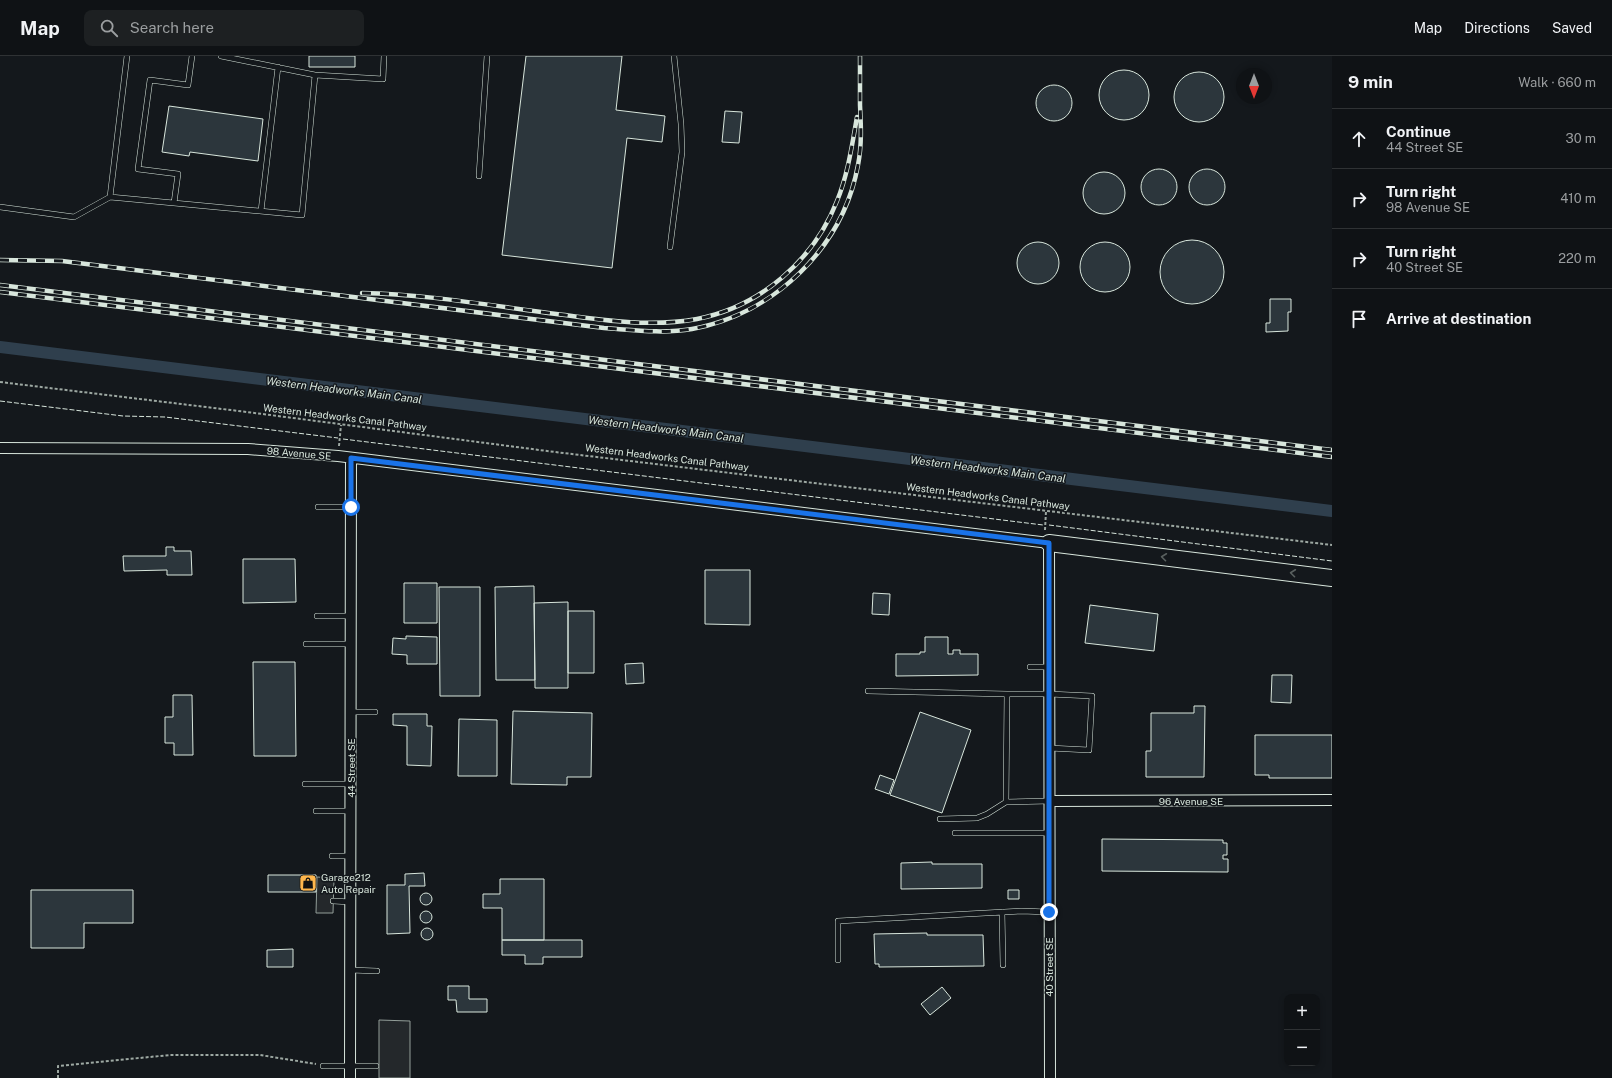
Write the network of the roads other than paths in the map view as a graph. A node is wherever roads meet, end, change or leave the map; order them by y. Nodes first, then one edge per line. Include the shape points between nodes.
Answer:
1 (127, 56) edge
2 (192, 56) edge
3 (221, 56) edge
4 (384, 56) edge
5 (487, 56) edge
6 (674, 56) edge
7 (278, 67) junction
8 (315, 75) junction
9 (479, 176) dead end
10 (110, 197) junction
11 (174, 203) junction
12 (0, 207) edge
13 (261, 211) junction
14 (670, 247) dead end
15 (0, 448) edge
16 (351, 458) junction
17 (318, 507) dead end
18 (351, 507) junction
19 (1049, 543) junction
20 (1332, 578) edge
21 (317, 616) dead end
22 (351, 616) junction
23 (306, 644) dead end
24 (351, 644) junction
25 (1030, 667) dead end
26 (1049, 667) junction
27 (868, 691) dead end
28 (1007, 694) junction
29 (1049, 694) junction
30 (351, 712) junction
31 (375, 712) dead end
32 (1049, 748) junction
33 (305, 784) dead end
34 (351, 784) junction
35 (1332, 800) edge
36 (1049, 801) junction
37 (1006, 802) junction
38 (316, 811) dead end
39 (351, 811) junction
40 (940, 819) dead end
41 (955, 833) dead end
42 (1049, 833) junction
43 (332, 856) dead end
44 (351, 856) junction
45 (333, 901) dead end
46 (350, 902) junction
47 (1002, 912) junction
48 (1049, 912) junction
49 (838, 960) dead end
50 (1003, 965) dead end
51 (350, 970) junction
52 (377, 971) dead end
53 (323, 1066) road end
54 (350, 1066) junction
55 (376, 1066) dead end
56 (350, 1078) edge
57 (1050, 1078) edge

1 - 10 lane
2 - 11 lane via 188,85 150,80 138,169 178,174
3 - 7 lane
4 - 8 lane via 383,79
5 - 9 lane
6 - 14 lane via 682,124 682,152
7 - 8 lane
7 - 13 lane
8 - 13 lane via 302,215
10 - 11 lane
10 - 12 lane via 74,217
11 - 13 lane
15 - 16 street, 98 Avenue SE via 248,448
16 - 18 street, 44 Street SE
16 - 19 street, 98 Avenue SE
17 - 18 lane
18 - 22 street, 44 Street SE
20 -> 19 main road
19 - 26 street, 40 Street SE
21 - 22 lane
22 - 24 street, 44 Street SE
23 - 24 lane
24 - 30 street, 44 Street SE
25 - 26 lane
26 - 29 street, 40 Street SE
27 - 28 lane
28 - 29 lane
28 - 37 lane
29 - 32 street, 40 Street SE
29 - 32 lane via 1092,696 1089,750
30 - 31 lane
30 - 34 street, 44 Street SE
32 - 36 street, 40 Street SE
33 - 34 lane
34 - 39 street, 44 Street SE
35 - 36 street, 96 Avenue SE
36 - 37 lane
36 - 42 street, 40 Street SE
37 - 40 lane via 977,818
38 - 39 lane
39 - 44 street, 44 Street SE
41 - 42 lane
42 - 48 street, 40 Street SE
43 - 44 lane
44 - 46 street, 44 Street SE
45 - 46 lane
46 - 51 street, 44 Street SE
47 - 48 lane
47 - 49 lane via 838,921
47 - 50 lane
48 - 57 street, 40 Street SE
51 - 52 lane
51 - 54 street, 44 Street SE
53 - 54 lane
54 - 55 lane
54 - 56 street, 44 Street SE

